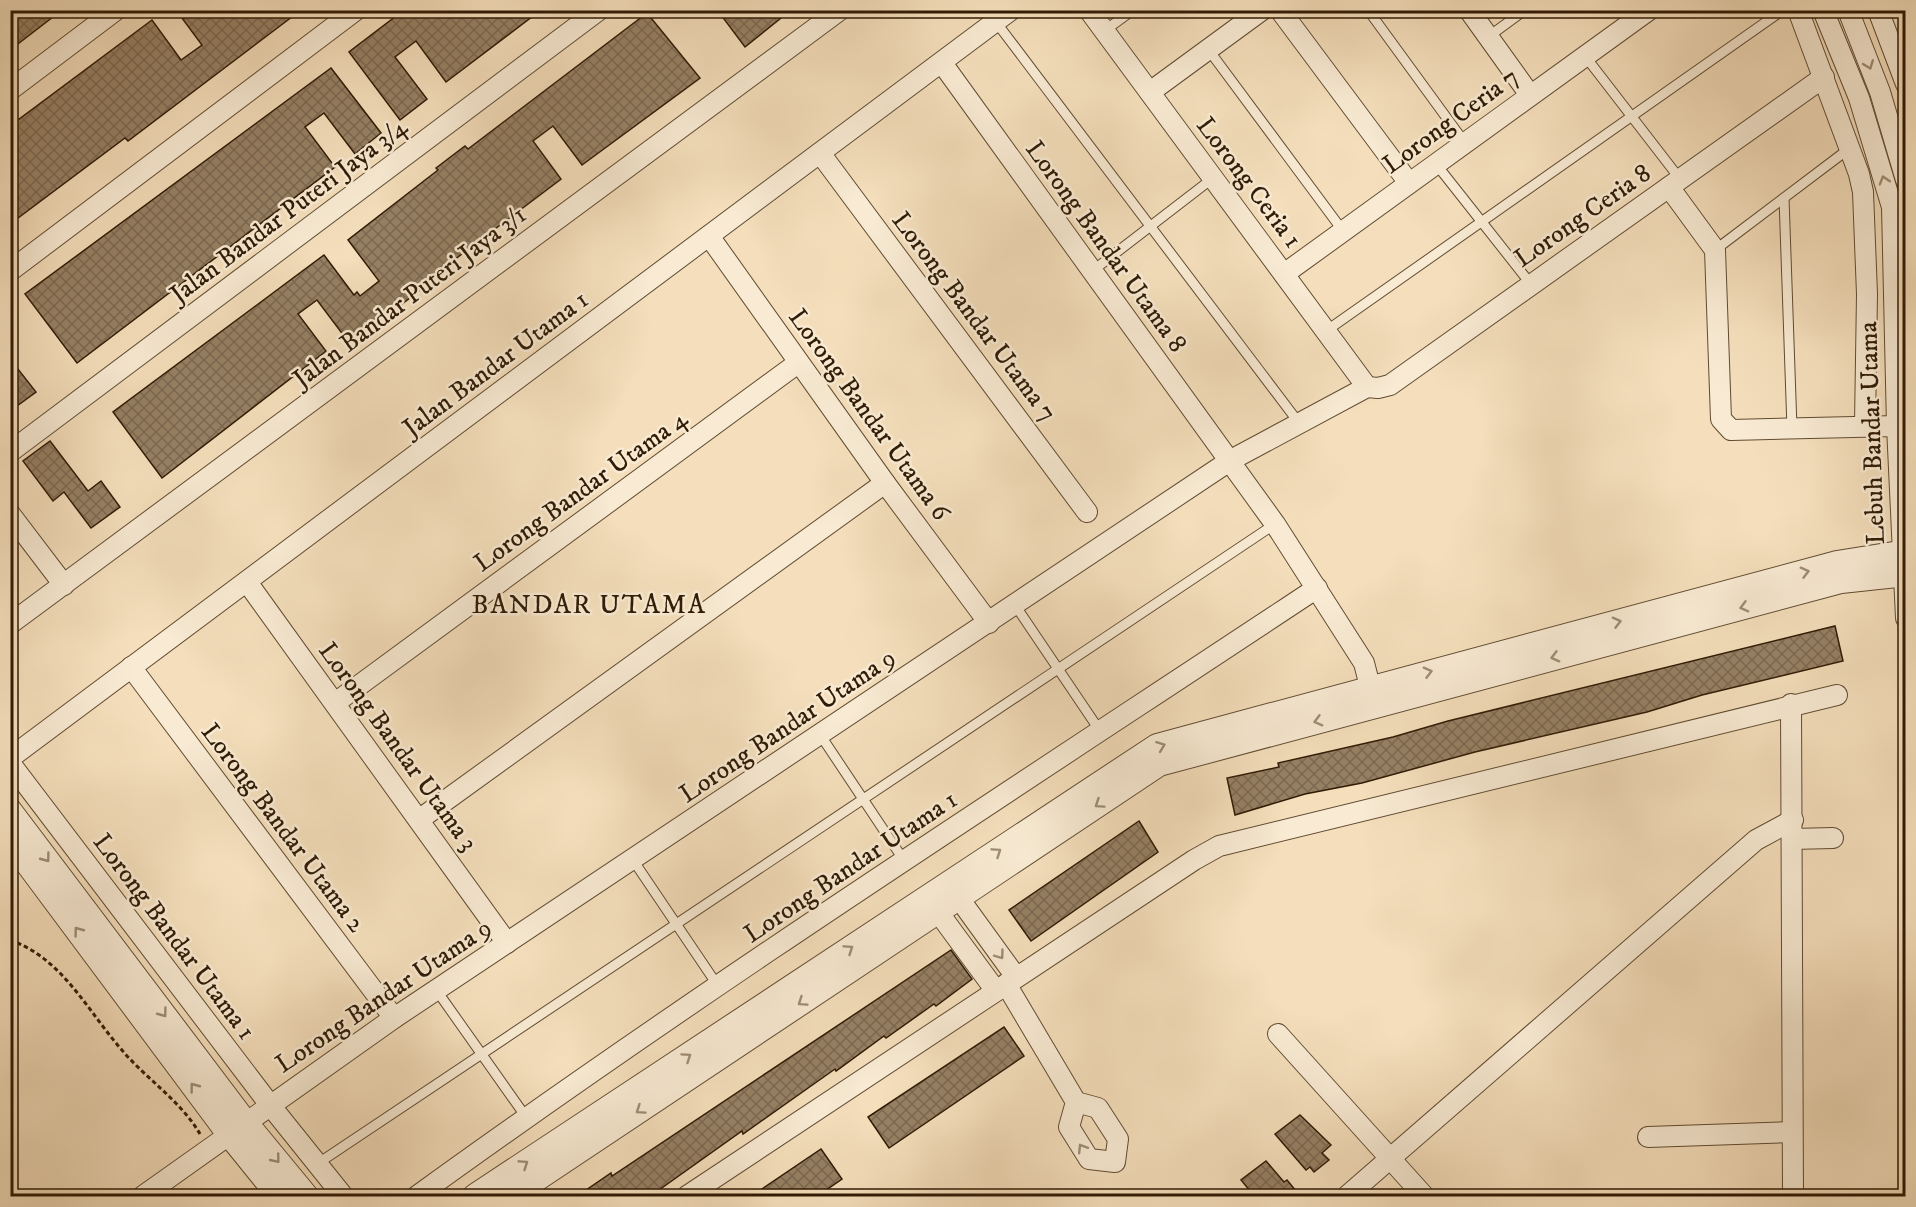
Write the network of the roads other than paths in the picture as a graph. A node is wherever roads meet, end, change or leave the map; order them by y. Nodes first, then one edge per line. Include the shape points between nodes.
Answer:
1 (116, 10) edge
2 (356, 10) edge
3 (599, 10) edge
4 (840, 10) edge
5 (1089, 10) edge
6 (1133, 10) edge
7 (1262, 10) edge
8 (1280, 10) edge
9 (1368, 10) edge
10 (1469, 10) edge
11 (1525, 10) edge
12 (1783, 10) edge
13 (1798, 10) edge
14 (1823, 10) edge
15 (1848, 10) edge
16 (1878, 10) edge
17 (1642, 12) edge
18 (1004, 16) edge
19 (1104, 31) junction
20 (1488, 37) junction
21 (1208, 49) junction
22 (1585, 56) junction
23 (942, 63) junction
24 (1824, 77) junction
25 (1905, 83) edge
26 (10, 90) edge
27 (1150, 92) junction
28 (1880, 92) junction
29 (1530, 95) junction
30 (1859, 98) junction
31 (1632, 117) junction
32 (1465, 143) junction
33 (1850, 148) junction
34 (820, 153) junction
35 (1436, 164) junction
36 (1213, 178) junction
37 (1905, 180) edge
38 (1409, 183) junction
39 (1674, 183) junction
40 (1784, 198) junction
41 (1482, 222) junction
42 (1150, 226) junction
43 (1343, 231) junction
44 (709, 236) junction
45 (1715, 250) junction
46 (10, 271) edge
47 (1091, 272) junction
48 (1284, 274) junction
49 (1530, 283) junction
50 (1899, 291) edge
51 (1326, 331) junction
52 (798, 363) junction
53 (1367, 387) junction
54 (1299, 423) junction
55 (1865, 424) junction
56 (1897, 426) junction
57 (1792, 428) junction
58 (10, 453) edge
59 (1231, 460) junction
60 (885, 483) junction
61 (1087, 512) dead end
62 (10, 514) edge
63 (1275, 524) junction
64 (1904, 563) edge
65 (247, 582) junction
66 (64, 585) junction
67 (1317, 588) junction
68 (1015, 605) junction
69 (1905, 618) edge
70 (989, 622) junction
71 (10, 624) edge
72 (131, 668) junction
73 (1058, 669) junction
74 (1837, 695) dead end
75 (1373, 696) junction
76 (335, 704) junction
77 (1791, 705) junction
78 (1100, 732) junction
79 (821, 736) junction
80 (10, 758) edge
81 (10, 763) edge
82 (863, 799) junction
83 (10, 811) edge
84 (420, 819) junction
85 (1792, 830) junction
86 (1833, 838) dead end
87 (12, 847) edge
88 (633, 860) junction
89 (905, 862) junction
90 (954, 891) junction
91 (933, 904) junction
92 (676, 924) junction
93 (967, 930) junction
94 (507, 943) junction
95 (1006, 984) junction
96 (718, 986) junction
97 (437, 991) junction
98 (394, 1018) junction
99 (1278, 1034) dead end
100 (482, 1054) junction
101 (1076, 1102) dead end
102 (270, 1105) junction
103 (526, 1117) junction
104 (237, 1128) junction
105 (1791, 1132) junction
106 (1648, 1137) dead end
107 (1390, 1158) junction
108 (317, 1164) junction
109 (143, 1197) edge
110 (279, 1197) edge
111 (306, 1197) edge
112 (343, 1197) edge
113 (417, 1197) edge
114 (475, 1197) edge
115 (512, 1197) edge
116 (687, 1197) edge
117 (1347, 1197) edge
118 (1425, 1197) edge
119 (1793, 1197) edge

1 - 26 street
2 - 46 street
3 - 58 street, Jalan Bandar Puteri Jaya 3/4
4 - 66 street, Jalan Bandar Puteri Jaya 3/1
5 - 19 street, Lorong Ceria 1
6 - 19 lane
7 - 21 street
8 - 38 street
9 - 32 lane
10 - 20 street
11 - 20 lane
12 - 31 lane
13 - 24 street
14 - 30 street, Lebuh Bandar Utama
15 -> 28 street
16 - 25 street
17 - 22 street, Lorong Ceria 7
18 - 23 street, Jalan Bandar Utama 1
18 - 42 lane
19 - 27 street, Lorong Ceria 1
20 - 29 street
21 - 27 street
21 - 43 lane
22 - 29 street, Lorong Ceria 7
22 - 31 lane
23 - 34 street, Jalan Bandar Utama 1
23 - 47 street, Lorong Bandar Utama 8
24 - 33 street
24 - 39 street, Lorong Ceria 8
25 - 28 street
27 - 36 street, Lorong Ceria 1
28 - 30 street
28 - 37 street
29 - 32 street, Lorong Ceria 7
50 -> 30 street, Lebuh Bandar Utama via 1893,207
31 - 39 lane
31 - 41 lane
32 - 35 street, Lorong Ceria 7
33 - 40 lane
33 - 55 street via 1863,192 1867,294
34 - 44 street, Jalan Bandar Utama 1
34 - 61 street, Lorong Bandar Utama 7
35 - 38 street, Lorong Ceria 7
35 - 41 lane
36 - 42 lane
36 - 48 street, Lorong Ceria 1
38 - 43 street, Lorong Ceria 7
39 - 45 street
39 - 49 street, Lorong Ceria 8
40 - 45 lane
40 - 57 lane
41 - 49 lane
41 - 51 lane
42 - 47 lane
42 - 54 lane
43 - 48 street, Lorong Ceria 7
44 - 52 street, Lorong Bandar Utama 6
44 - 65 street, Jalan Bandar Utama 1
45 - 57 street via 1721,419 1731,430
47 - 59 street, Lorong Bandar Utama 8
48 - 51 street, Lorong Ceria 1
49 - 53 street, Lorong Ceria 8 via 1390,385
50 - 56 street, Lebuh Bandar Utama
51 - 53 street, Lorong Ceria 1
52 - 60 street, Lorong Bandar Utama 6
52 - 76 street, Lorong Bandar Utama 4
53 - 54 street, Lorong Bandar Utama 9
54 - 59 street, Lorong Bandar Utama 9
55 - 56 street
55 - 57 street
56 - 64 street, Lebuh Bandar Utama
59 - 63 street, Lorong Bandar Utama 8
59 - 68 street, Lorong Bandar Utama 9
60 - 70 street, Lorong Bandar Utama 6
60 - 84 street
62 - 66 street
63 - 67 street, Lorong Bandar Utama 8
63 - 73 lane
64 - 69 street, Lebuh Bandar Utama
64 - 75 street
65 - 72 street, Jalan Bandar Utama 1
65 - 76 street, Lorong Bandar Utama 3
66 - 71 street, Jalan Bandar Puteri Jaya 3/1
67 - 75 street, Lorong Bandar Utama 8 via 1364,663
67 - 78 street, Lorong Bandar Utama 1
68 - 70 street, Lorong Bandar Utama 9
68 - 73 lane
70 - 79 street, Lorong Bandar Utama 9
72 - 80 street, Jalan Bandar Utama 1
72 - 98 street, Lorong Bandar Utama 2
73 - 78 lane
73 - 82 lane
74 - 77 street
75 - 90 street via 1159,764
76 - 84 street, Lorong Bandar Utama 3
77 - 85 street
77 - 95 street via 1219,846
78 - 89 street, Lorong Bandar Utama 1
79 - 82 lane
79 - 88 street, Lorong Bandar Utama 9
81 - 102 street, Lorong Bandar Utama 1
82 - 89 lane
82 - 92 lane
83 -> 104 street
84 - 94 street, Lorong Bandar Utama 3
85 - 86 street
85 - 105 street
85 - 107 street via 1756,840
104 -> 87 street
88 - 92 lane
88 - 94 street, Lorong Bandar Utama 9
89 - 96 street, Lorong Bandar Utama 1
90 - 91 street
90 - 93 street
91 - 93 street
114 -> 91 street
91 -> 115 street
92 - 96 lane
92 - 100 lane
93 - 95 street
94 - 97 street, Lorong Bandar Utama 9
95 - 101 street
95 - 116 street
96 - 103 street, Lorong Bandar Utama 1
97 - 98 street, Lorong Bandar Utama 9
97 - 100 lane
98 - 102 street, Lorong Bandar Utama 9
99 - 107 street
100 - 103 lane
100 - 108 lane
102 - 104 street, Lorong Bandar Utama 9
102 - 108 street, Lorong Bandar Utama 1
103 - 113 street, Lorong Bandar Utama 1
104 - 109 street, Lorong Bandar Utama 9
104 - 110 street
104 -> 111 street
105 - 106 street
105 - 119 street
107 - 117 street
107 - 118 street
108 - 112 street, Lorong Bandar Utama 1

